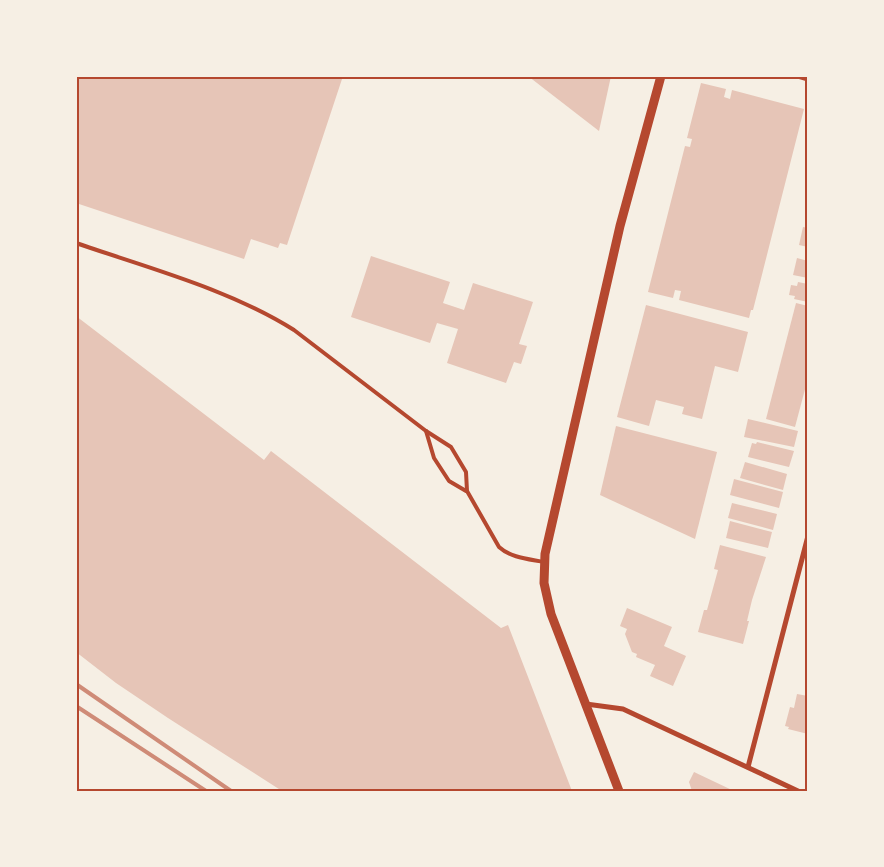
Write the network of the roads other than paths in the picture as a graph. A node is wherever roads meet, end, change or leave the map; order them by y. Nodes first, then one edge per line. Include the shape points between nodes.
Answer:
1 (661, 76) edge
2 (798, 76) edge
3 (808, 79) edge
4 (76, 243) edge
5 (426, 432) junction
6 (466, 491) junction
7 (808, 536) edge
8 (544, 562) junction
9 (586, 704) junction
10 (748, 767) junction
11 (619, 791) edge
12 (798, 791) edge

1 - 8 street via 620,226
2 - 3 street
4 - 5 lane via 220,293 272,317 327,354
5 - 6 lane via 434,458 449,481
5 - 6 lane via 451,447 466,472
6 - 8 lane via 499,547 511,555
7 - 10 street
8 - 9 street via 546,599
9 - 10 street via 623,709
9 - 11 street
10 - 12 street

